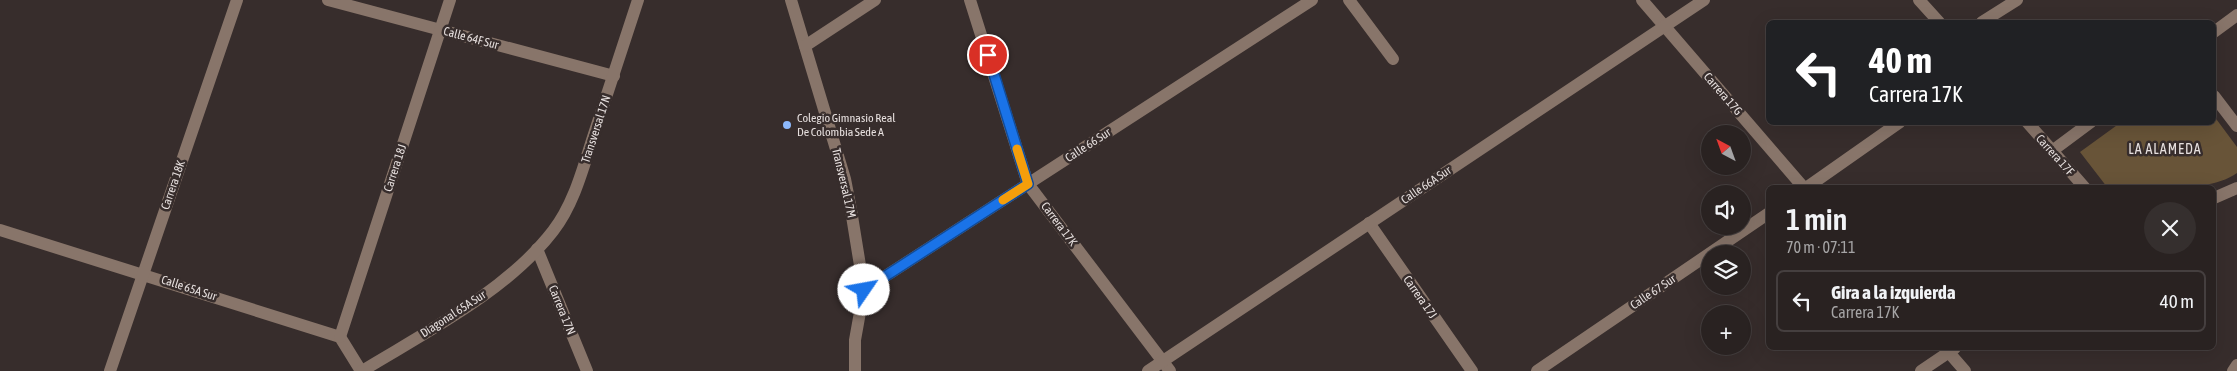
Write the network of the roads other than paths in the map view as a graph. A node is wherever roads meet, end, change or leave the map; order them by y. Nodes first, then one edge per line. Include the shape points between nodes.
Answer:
1 (237, 0) edge
2 (328, 0) edge
3 (450, 0) edge
4 (638, 0) edge
5 (791, 0) edge
6 (875, 0) edge
7 (970, 0) edge
8 (1312, 0) edge
9 (1349, 0) edge
10 (1642, 0) edge
11 (1704, 0) edge
12 (1919, 0) edge
13 (2017, 0) edge
14 (2237, 15) edge
15 (1937, 20) edge
16 (1985, 20) edge
17 (1663, 26) junction
18 (440, 30) junction
19 (2216, 31) edge
20 (805, 46) junction
21 (1393, 59) dead end
22 (614, 76) junction
23 (2216, 99) edge
24 (1896, 125) edge
25 (2030, 125) edge
26 (2087, 125) edge
27 (2237, 126) edge
28 (2052, 151) junction
29 (1028, 184) junction
30 (1802, 185) edge
31 (1809, 185) edge
32 (2081, 185) edge
33 (2237, 188) edge
34 (2216, 197) edge
35 (1766, 215) edge
36 (1369, 223) junction
37 (0, 230) edge
38 (537, 248) junction
39 (143, 273) junction
40 (864, 290) junction
41 (340, 337) junction
42 (1949, 350) edge
43 (1951, 350) edge
44 (2237, 365) edge
45 (1167, 366) edge
46 (110, 371) edge
47 (361, 371) edge
48 (587, 371) edge
49 (855, 371) edge
50 (1148, 371) edge
51 (1472, 371) edge
52 (1537, 371) edge
53 (1921, 371) edge
54 (1966, 371) edge
55 (2233, 371) edge

1 - 39 street, Carrera 18K
2 - 18 street, Calle 64F Sur
3 - 18 street, Carrera 18J
4 - 22 street, Transversal 17N
5 - 20 street, Transversal 17M
6 - 20 street
7 - 29 street, Carrera 17K
8 - 29 street, Calle 66 Sur
9 - 21 street
10 - 17 street, Carrera 17G
11 - 17 street, Calle 66A Sur
12 - 15 street
13 - 16 street
14 - 19 street
17 - 30 street, Carrera 17G
17 - 36 street, Calle 66A Sur
18 - 22 street, Calle 64F Sur
18 - 41 street, Carrera 18J
20 - 40 street, Transversal 17M via 845,179
22 - 38 street, Transversal 17N via 568,206 554,230
23 - 27 street
24 - 31 street
25 - 28 street, Carrera 17F
26 - 28 street
28 - 32 street, Carrera 17F
29 - 40 street, Calle 66 Sur
29 - 45 street, Carrera 17K
33 - 34 street
35 - 52 street, Calle 67 Sur
36 - 45 street, Calle 66A Sur
36 - 51 street, Carrera 17J
37 - 39 street, Calle 65A Sur
38 - 47 street, Diagonal 65A Sur via 518,268 456,313
38 - 48 street, Carrera 17N
39 - 41 street, Calle 65A Sur
39 - 46 street, Carrera 18K
40 - 49 street, Transversal 17M via 855,340
41 - 47 street
42 - 53 street
43 - 54 street
44 - 55 street
45 - 50 street, Calle 66A Sur

